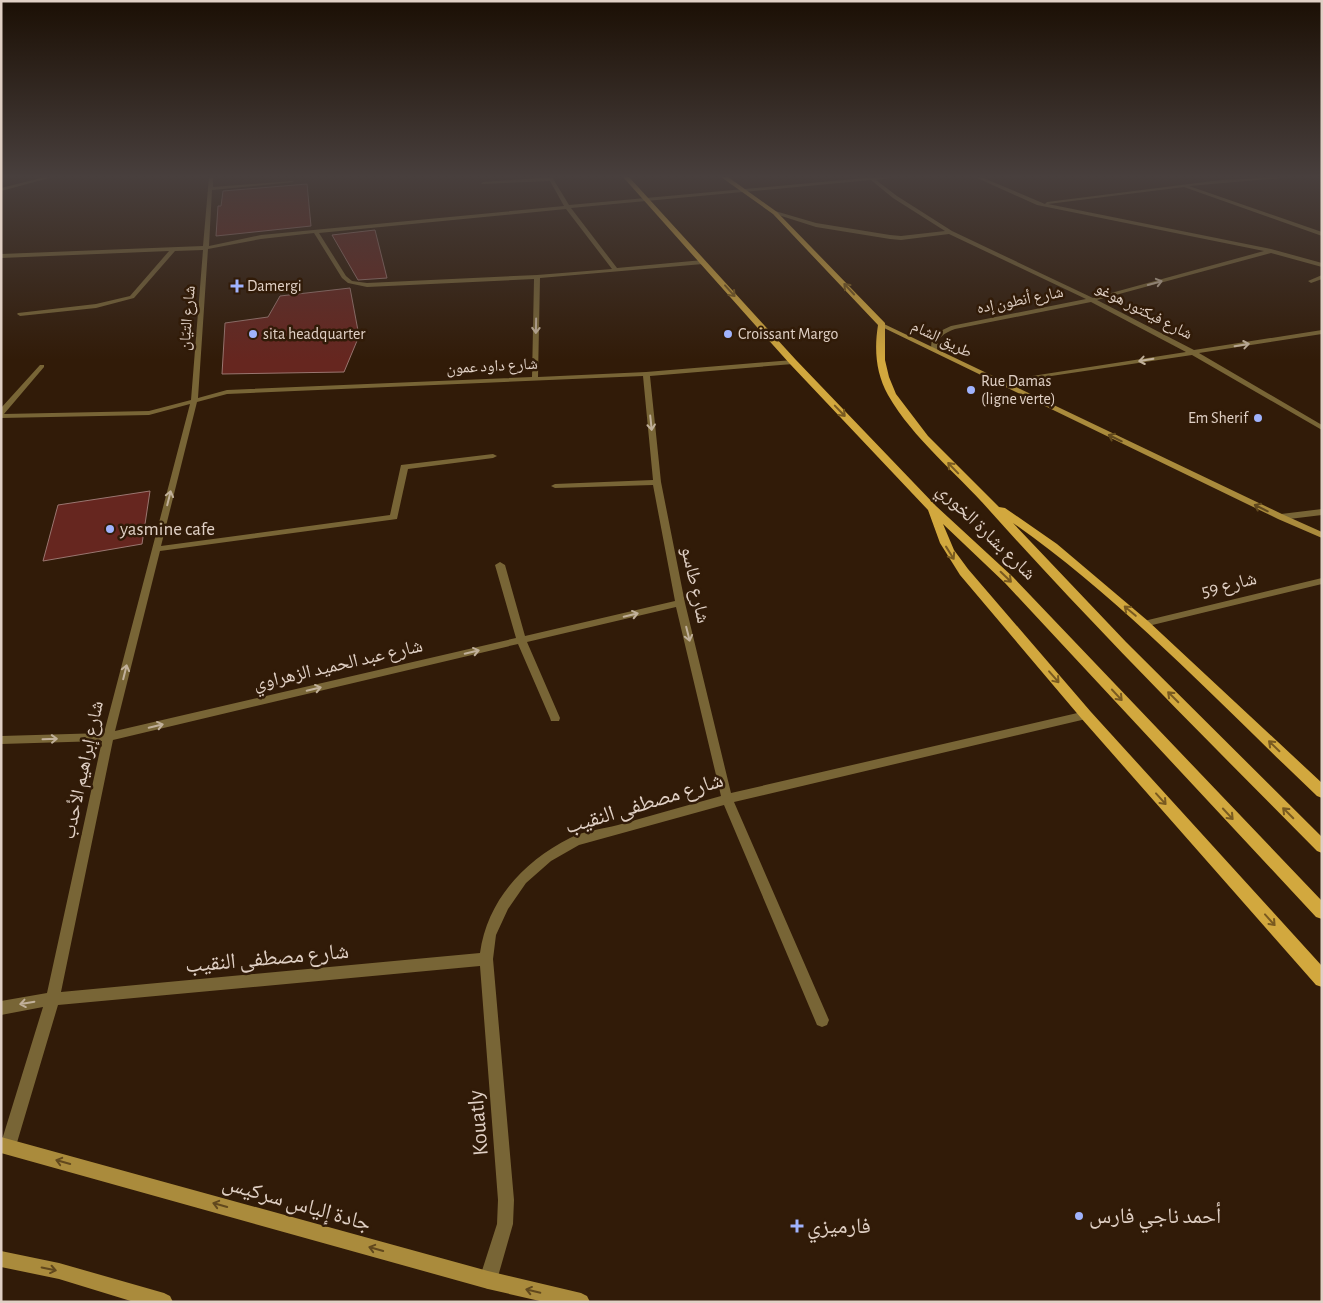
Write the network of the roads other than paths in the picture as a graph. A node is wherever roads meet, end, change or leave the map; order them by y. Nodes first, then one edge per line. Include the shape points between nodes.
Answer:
1 (207, 238) edge
2 (257, 238) edge
3 (320, 238) edge
4 (591, 238) edge
5 (681, 238) edge
6 (798, 238) edge
7 (889, 238) edge
8 (903, 238) edge
9 (962, 238) edge
10 (1206, 238) edge
11 (206, 248) junction
12 (173, 250) junction
13 (1271, 251) junction
14 (1, 256) edge
15 (703, 262) junction
16 (1322, 265) edge
17 (615, 269) junction
18 (537, 277) junction
19 (1322, 277) edge
20 (1311, 281) dead end
21 (1092, 300) junction
22 (20, 314) dead end
23 (882, 324) junction
24 (1322, 332) edge
25 (934, 350) junction
26 (1194, 353) junction
27 (793, 362) junction
28 (42, 366) dead end
29 (646, 374) junction
30 (535, 378) junction
31 (1000, 383) junction
32 (194, 401) junction
33 (1, 415) edge
34 (1322, 428) edge
35 (493, 456) dead end
36 (657, 482) junction
37 (555, 486) dead end
38 (988, 502) junction
39 (932, 508) junction
40 (1322, 512) edge
41 (1281, 517) junction
42 (1322, 535) edge
43 (156, 549) junction
44 (500, 565) dead end
45 (1322, 581) edge
46 (680, 603) junction
47 (1144, 624) junction
48 (521, 640) junction
49 (1086, 715) junction
50 (555, 718) dead end
51 (108, 737) junction
52 (1, 740) edge
53 (1322, 792) edge
54 (728, 800) junction
55 (1322, 847) edge
56 (1322, 912) edge
57 (486, 959) junction
58 (1322, 979) edge
59 (53, 999) junction
60 (1, 1008) edge
61 (822, 1020) dead end
62 (4, 1146) edge
63 (1, 1259) edge
64 (488, 1280) junction
65 (164, 1302) edge
66 (580, 1302) edge

1 - 11 street, شارع التيّان
2 - 11 street
3 - 18 street via 344,277 358,284
4 - 17 street
5 - 15 main road, شارع بشارة الخوري
23 -> 6 main road, طريق الشام
7 - 8 street
9 - 21 street, شارع فيكتور هوغو
10 - 13 street
11 - 12 street
11 - 32 street, شارع التيّان
12 - 14 street
12 - 22 street via 132,297 96,306
13 - 16 street
21 -> 13 street, شارع أنطون إده
15 - 17 street
15 -> 27 main road, شارع بشارة الخوري
17 - 18 street
18 -> 30 street
19 - 20 street
21 - 25 street, شارع أنطون إده via 953,327 936,337
21 - 26 street, شارع فيكتور هوغو
23 - 25 street, طريق الشام
38 -> 23 main road, شارع بشارة الخوري via 934,449 891,393 880,360
26 -> 24 street
25 - 31 street, طريق الشام
26 -> 31 street
26 - 34 street, شارع فيكتور هوغو
27 - 29 street, شارع داود عمون
27 -> 39 main road, شارع بشارة الخوري
28 - 33 street
29 - 30 street, شارع داود عمون
29 -> 36 street, شارع طاسو
30 - 32 street, شارع داود عمون via 226,392
41 -> 31 street, طريق الشام
32 - 33 street, شارع داود عمون via 149,413
43 -> 32 street, شارع إبراهيم الأحدب
35 - 43 street via 404,467 394,517
36 - 37 street
36 - 46 street, شارع طاسو
47 -> 38 main road via 1053,546
55 -> 38 main road, شارع بشارة الخوري via 1056,578
39 -> 49 main road via 942,541 951,557
39 -> 56 main road, شارع بشارة الخوري via 1009,580
40 - 41 street
41 - 42 street, طريق الشام
51 -> 43 street, شارع إبراهيم الأحدب
44 - 48 street
45 - 47 street, شارع 59
48 -> 46 street, شارع عبد الحميد الزهراوي
46 -> 54 street, شارع طاسو
53 -> 47 main road
48 - 50 street
51 -> 48 street, شارع عبد الحميد الزهراوي
49 - 54 street, شارع مصطفى النقيب
49 -> 58 main road
52 -> 51 street, شارع عبد الحميد الزهراوي
51 - 59 street, شارع إبراهيم الأحدب
54 - 57 street, شارع مصطفى النقيب via 576,841 547,857 522,879 503,905 489,935
54 - 61 street, شارع طاسو
57 - 59 street, شارع مصطفى النقيب
57 - 64 street, Kouatly via 506,1200 506,1224
59 -> 60 street, شارع مصطفى النقيب
59 - 62 street, شارع إبراهيم الأحدب
64 -> 62 street, جادة إلياس سركيس
63 -> 65 street via 58,1271
66 -> 64 street, جادة إلياس سركيس

